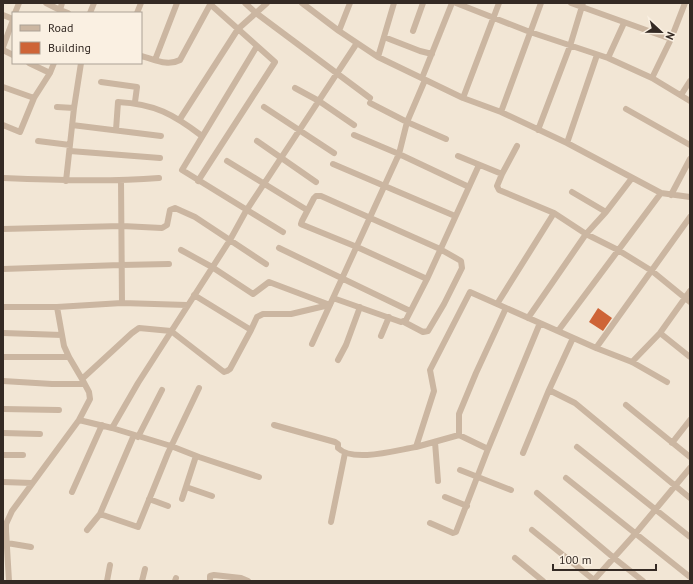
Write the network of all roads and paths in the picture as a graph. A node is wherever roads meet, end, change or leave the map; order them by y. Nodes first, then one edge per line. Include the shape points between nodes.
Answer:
1 (46, 3) edge
2 (62, 3) edge
3 (177, 3) edge
4 (245, 3) edge
5 (267, 3) edge
6 (303, 3) edge
7 (350, 3) edge
8 (394, 3) edge
9 (424, 3) edge
10 (452, 3) edge
11 (456, 3) edge
12 (500, 3) edge
13 (541, 3) edge
14 (571, 3) edge
15 (685, 3) edge
16 (210, 4) edge
17 (582, 5) edge
18 (60, 10) junction
19 (65, 12) edge
20 (256, 13) junction
21 (494, 19) junction
22 (12, 22) edge
23 (624, 23) junction
24 (238, 29) junction
25 (413, 31) dead end
26 (339, 32) junction
27 (530, 32) junction
28 (384, 37) junction
29 (671, 40) junction
30 (357, 43) junction
31 (257, 46) junction
32 (570, 46) junction
33 (3, 48) edge
34 (12, 54) edge
35 (432, 54) junction
36 (597, 55) junction
37 (142, 56) edge
38 (378, 57) junction
39 (608, 58) junction
40 (155, 60) junction
41 (31, 64) edge
42 (54, 64) edge
43 (81, 64) edge
44 (50, 74) junction
45 (336, 74) junction
46 (652, 78) junction
47 (424, 79) junction
48 (690, 81) edge
49 (101, 82) dead end
50 (3, 87) edge
51 (295, 88) dead end
52 (681, 95) junction
53 (34, 98) junction
54 (463, 98) junction
55 (319, 101) junction
56 (690, 101) edge
57 (135, 102) junction
58 (58, 107) dead end
59 (264, 107) dead end
60 (74, 108) junction
61 (626, 109) dead end
62 (501, 112) junction
63 (180, 119) junction
64 (407, 122) junction
65 (3, 125) edge
66 (72, 125) junction
67 (354, 125) dead end
68 (116, 130) junction
69 (299, 130) junction
70 (538, 130) junction
71 (354, 135) dead end
72 (161, 136) dead end
73 (202, 136) junction
74 (446, 138) dead end
75 (38, 141) dead end
76 (257, 141) dead end
77 (567, 143) junction
78 (690, 145) edge
79 (517, 146) dead end
80 (70, 148) junction
81 (334, 153) dead end
82 (399, 154) junction
83 (458, 156) dead end
84 (281, 157) junction
85 (160, 158) dead end
86 (690, 159) edge
87 (227, 161) dead end
88 (333, 164) dead end
89 (479, 165) junction
90 (502, 174) junction
91 (3, 178) edge
92 (159, 178) dead end
93 (632, 178) junction
94 (121, 180) junction
95 (66, 181) junction
96 (198, 181) junction
97 (316, 182) dead end
98 (264, 184) junction
99 (385, 185) junction
100 (469, 187) junction
101 (572, 192) dead end
102 (661, 193) junction
103 (671, 195) junction
104 (690, 197) edge
105 (246, 210) junction
106 (307, 210) junction
107 (606, 212) junction
108 (554, 213) junction
109 (455, 216) junction
110 (690, 217) edge
111 (370, 218) junction
112 (122, 226) junction
113 (3, 229) edge
114 (283, 232) dead end
115 (586, 234) junction
116 (230, 240) junction
117 (356, 247) junction
118 (279, 248) dead end
119 (440, 249) junction
120 (181, 250) dead end
121 (618, 250) junction
122 (169, 264) dead end
123 (266, 264) dead end
124 (121, 265) junction
125 (212, 267) junction
126 (3, 269) edge
127 (652, 271) junction
128 (342, 278) junction
129 (427, 279) junction
130 (690, 291) edge
131 (194, 295) junction
132 (333, 298) junction
133 (688, 300) edge
134 (122, 303) junction
135 (498, 304) junction
136 (187, 305) junction
137 (330, 305) junction
138 (3, 307) edge
139 (57, 307) junction
140 (360, 307) junction
141 (506, 308) junction
142 (410, 311) junction
143 (389, 317) junction
144 (528, 318) junction
145 (404, 322) junction
146 (540, 323) junction
147 (251, 330) junction
148 (171, 331) junction
149 (558, 331) junction
150 (3, 333) edge
151 (660, 333) junction
152 (62, 335) junction
153 (381, 336) dead end
154 (574, 338) junction
155 (312, 344) dead end
156 (596, 348) junction
157 (3, 357) edge
158 (69, 357) junction
159 (690, 357) edge
160 (338, 360) dead end
161 (632, 362) junction
162 (3, 381) edge
163 (83, 381) junction
164 (667, 382) dead end
165 (199, 388) dead end
166 (162, 390) dead end
167 (549, 390) junction
168 (626, 405) dead end
169 (3, 409) edge
170 (59, 410) dead end
171 (79, 420) junction
172 (690, 420) edge
173 (102, 425) junction
174 (274, 426) dead end
175 (112, 428) junction
176 (3, 433) edge
177 (40, 434) dead end
178 (459, 435) junction
179 (136, 436) junction
180 (435, 442) junction
181 (672, 443) junction
182 (171, 446) junction
183 (416, 447) junction
184 (577, 447) dead end
185 (488, 449) junction
186 (346, 453) junction
187 (523, 454) dead end
188 (3, 455) edge
189 (23, 455) dead end
190 (196, 456) junction
191 (690, 457) edge
192 (690, 468) edge
193 (460, 470) dead end
194 (259, 477) dead end
195 (478, 477) junction
196 (566, 478) dead end
197 (438, 481) dead end
198 (3, 482) edge
199 (32, 483) junction
200 (676, 485) junction
201 (186, 487) junction
202 (511, 490) dead end
203 (72, 492) dead end
204 (537, 493) dead end
205 (212, 496) dead end
206 (445, 497) dead end
207 (690, 498) edge
208 (149, 499) junction
209 (182, 499) dead end
210 (168, 506) dead end
211 (467, 506) junction
212 (656, 510) junction
213 (100, 514) junction
214 (331, 522) dead end
215 (430, 523) dead end
216 (87, 530) dead end
217 (532, 530) dead end
218 (635, 534) junction
219 (690, 537) edge
220 (7, 544) junction
221 (31, 547) dead end
222 (515, 558) dead end
223 (614, 558) junction
224 (110, 565) dead end
225 (145, 569) dead end
226 (690, 577) edge
227 (9, 581) edge
228 (107, 581) edge
229 (142, 581) edge
230 (210, 581) edge
231 (248, 581) edge
232 (543, 581) edge
233 (594, 581) edge
234 (643, 581) edge

1 - 18 street
2 - 18 street
3 - 40 street
4 - 20 street
5 - 20 street
6 - 26 street
7 - 26 street
8 - 28 street
9 - 25 street
10 - 35 street
11 - 21 street
12 - 21 street
13 - 27 street
14 - 17 street
15 - 29 street
16 - 24 street
16 - 40 street via 180,60 171,63
17 - 23 street
17 - 32 street
18 - 19 street
20 - 24 street
20 - 45 street
21 - 27 street
21 - 54 street
22 - 33 street
23 - 29 street
23 - 39 street
24 - 31 street
24 - 63 street
26 - 30 street
27 - 32 street
27 - 62 street
28 - 35 street
28 - 38 street
29 - 46 street
30 - 38 street
30 - 45 street
31 - 73 street
31 - 96 street via 275,62
32 - 36 street
32 - 70 street
33 - 34 street
35 - 47 street
36 - 39 street
36 - 77 street
37 - 40 street
38 - 47 street
39 - 46 street
41 - 44 street
42 - 44 street
43 - 60 street
44 - 53 street
45 - 55 street
45 - 64 street via 370,101
46 - 52 street
47 - 54 street
47 - 64 street
48 - 52 street
49 - 57 street via 137,87
50 - 53 street
51 - 55 street
52 - 56 street
53 - 65 street via 20,132
54 - 62 street
55 - 67 street
55 - 69 street
57 - 63 street via 159,108
57 - 68 street via 118,102
58 - 60 street
59 - 69 street
60 - 66 street
61 - 78 street
62 - 70 street
63 - 73 street
64 - 74 street
64 - 82 street
66 - 68 street
66 - 80 street
68 - 72 street
69 - 81 street
69 - 84 street
70 - 77 street
71 - 82 street
73 - 96 street via 182,170
75 - 80 street
76 - 84 street
77 - 93 street
79 - 90 street
80 - 85 street
80 - 95 street
82 - 99 street
82 - 100 street
83 - 89 street
84 - 97 street
84 - 98 street
86 - 103 street
87 - 98 street
88 - 99 street
89 - 90 street
89 - 100 street
90 - 108 street via 497,186 500,190
91 - 95 street
92 - 94 street
93 - 102 street
93 - 107 street
94 - 95 street
94 - 112 street
96 - 105 street
98 - 105 street
98 - 106 street
99 - 109 street
99 - 111 street
100 - 109 street
101 - 107 street
102 - 103 street
102 - 121 street
103 - 104 street
105 - 114 street
105 - 116 street
106 - 111 street via 318,195
106 - 117 street via 301,222 303,225
107 - 115 street
108 - 115 street
108 - 135 street
109 - 119 street
110 - 127 street
111 - 117 street
111 - 119 street
112 - 113 street
112 - 116 street via 164,227 167,225 170,210 175,208 195,217
112 - 124 street
115 - 121 street
115 - 144 street
116 - 123 street
116 - 125 street
117 - 128 street
117 - 129 street
118 - 128 street
119 - 129 street
119 - 145 street via 461,261 462,268 428,331 423,332
120 - 125 street
121 - 127 street
121 - 149 street
122 - 124 street
124 - 126 street
124 - 134 street
125 - 131 street
125 - 137 street via 253,294 269,282
127 - 133 street
127 - 156 street
128 - 132 street
128 - 142 street
129 - 142 street
130 - 133 street
131 - 136 street
131 - 147 street
132 - 137 street
132 - 140 street
133 - 151 street
134 - 136 street
134 - 139 street
135 - 141 street
135 - 183 street via 470,292 430,370 434,391
136 - 148 street
137 - 147 street via 291,314 263,314 257,317
137 - 155 street
138 - 139 street
139 - 152 street
140 - 143 street
140 - 160 street
141 - 144 street
141 - 178 street via 459,414
142 - 145 street
143 - 145 street
143 - 153 street
144 - 146 street
146 - 149 street
146 - 185 street
147 - 148 street via 230,369 224,372
148 - 163 street via 139,328
148 - 175 street
149 - 154 street
150 - 152 street
151 - 159 street
151 - 161 street
152 - 158 street
154 - 156 street
154 - 167 street
156 - 161 street
157 - 158 street
158 - 163 street
161 - 164 street
162 - 163 street via 52,384
163 - 171 street via 90,392 90,399
165 - 182 street
166 - 179 street
167 - 187 street
167 - 200 street via 575,403
168 - 181 street
169 - 170 street
171 - 173 street
171 - 199 street
172 - 181 street
173 - 175 street
173 - 203 street
174 - 186 street via 335,442 338,448
175 - 179 street
176 - 177 street
178 - 180 street
178 - 185 street
179 - 182 street
179 - 213 street
180 - 183 street
180 - 197 street
181 - 191 street
182 - 190 street
182 - 208 street
183 - 186 street via 365,456
184 - 212 street
185 - 195 street
186 - 214 street
188 - 189 street
190 - 194 street
190 - 201 street
192 - 200 street
193 - 195 street
195 - 202 street
195 - 211 street
196 - 218 street
198 - 199 street
199 - 220 street via 6,524
200 - 207 street
200 - 212 street
201 - 205 street
201 - 209 street
204 - 223 street
206 - 211 street
208 - 210 street
208 - 213 street via 138,527
211 - 215 street via 456,532
212 - 218 street
212 - 219 street
213 - 216 street
217 - 233 street
218 - 223 street
218 - 226 street
220 - 221 street
220 - 227 street
222 - 232 street
223 - 233 street
223 - 234 street
224 - 228 street
225 - 229 street
230 - 231 street via 210,576 214,575

